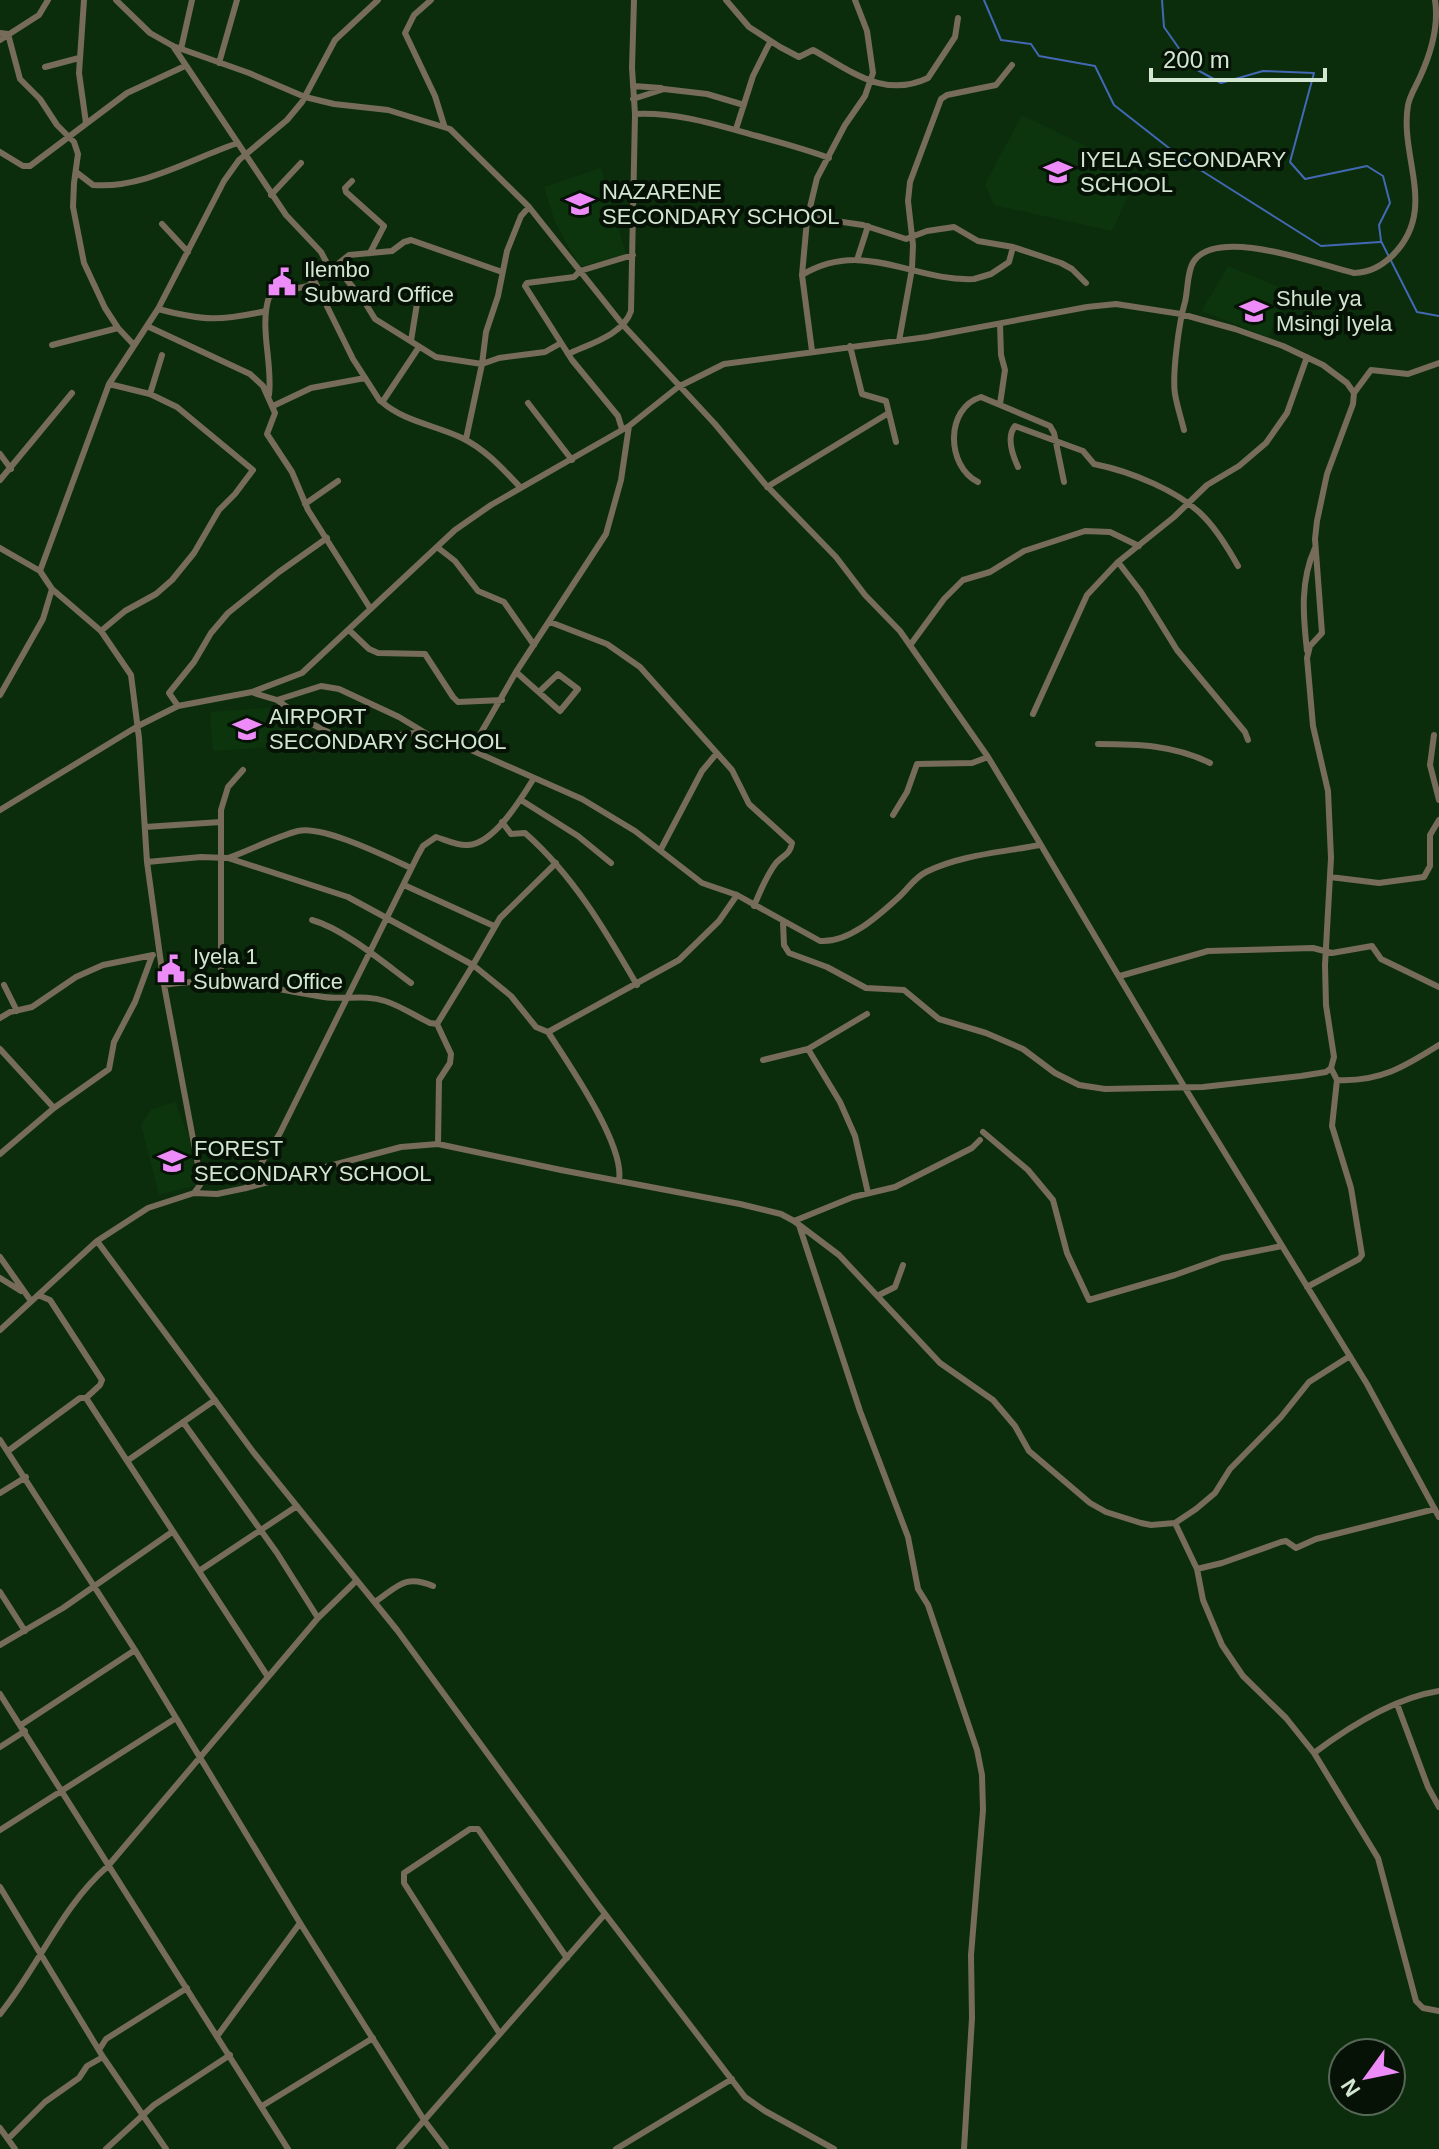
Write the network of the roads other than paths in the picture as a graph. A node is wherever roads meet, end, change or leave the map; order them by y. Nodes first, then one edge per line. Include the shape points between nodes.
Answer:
1 (48, 0) edge
2 (84, 0) edge
3 (116, 0) edge
4 (192, 0) edge
5 (237, 0) edge
6 (378, 0) edge
7 (431, 0) edge
8 (634, 0) edge
9 (726, 0) edge
10 (855, 0) edge
11 (1439, 5) edge
12 (958, 18) dead end
13 (4, 33) edge
14 (0, 40) edge
15 (770, 42) junction
16 (173, 46) junction
17 (181, 49) junction
18 (79, 58) junction
19 (219, 63) junction
20 (1012, 65) dead end
21 (185, 66) junction
22 (45, 67) dead end
23 (872, 82) junction
24 (633, 86) junction
25 (664, 89) junction
26 (305, 97) junction
27 (633, 99) junction
28 (744, 105) junction
29 (635, 114) junction
30 (86, 123) junction
31 (444, 125) junction
32 (736, 129) junction
33 (69, 135) junction
34 (235, 144) junction
35 (0, 152) edge
36 (245, 155) junction
37 (829, 158) junction
38 (301, 163) dead end
39 (76, 172) junction
40 (352, 181) dead end
41 (271, 195) junction
42 (529, 207) junction
43 (808, 217) junction
44 (162, 224) dead end
45 (868, 226) junction
46 (912, 238) junction
47 (1013, 247) junction
48 (188, 252) junction
49 (370, 253) junction
50 (633, 255) junction
51 (857, 260) junction
52 (332, 267) junction
53 (912, 269) junction
54 (580, 271) junction
55 (502, 272) junction
56 (802, 275) junction
57 (314, 280) junction
58 (1086, 283) dead end
59 (419, 291) dead end
60 (158, 309) junction
61 (266, 311) junction
62 (1181, 314) junction
63 (1000, 324) junction
64 (623, 325) junction
65 (147, 326) junction
66 (118, 328) junction
67 (411, 341) junction
68 (899, 341) junction
69 (561, 343) junction
70 (52, 345) dead end
71 (134, 345) junction
72 (850, 346) junction
73 (419, 347) junction
74 (812, 351) junction
75 (568, 354) junction
76 (162, 355) dead end
77 (1307, 357) junction
78 (1439, 363) edge
79 (482, 364) junction
80 (365, 378) junction
81 (109, 384) junction
82 (678, 387) junction
83 (72, 393) dead end
84 (1354, 393) junction
85 (150, 394) junction
86 (269, 395) junction
87 (382, 402) junction
88 (528, 403) dead end
89 (1000, 404) junction
90 (273, 406) junction
91 (887, 414) junction
92 (626, 427) junction
93 (1184, 430) dead end
94 (466, 439) junction
95 (1055, 441) junction
96 (896, 442) dead end
97 (0, 454) edge
98 (572, 460) junction
99 (1018, 467) dead end
100 (11, 469) junction
101 (0, 480) edge
102 (338, 481) dead end
103 (978, 482) dead end
104 (1064, 482) dead end
105 (520, 487) junction
106 (767, 487) junction
107 (305, 504) junction
108 (1188, 504) junction
109 (327, 538) junction
110 (1316, 545) junction
111 (1139, 546) junction
112 (437, 547) junction
113 (0, 548) edge
114 (1118, 562) junction
115 (1238, 566) dead end
116 (40, 571) junction
117 (52, 589) junction
118 (370, 608) junction
119 (550, 622) junction
120 (349, 630) junction
121 (101, 631) junction
122 (911, 644) junction
123 (534, 645) junction
124 (1308, 654) junction
125 (516, 672) junction
126 (252, 692) junction
127 (539, 692) junction
128 (0, 695) edge
129 (277, 700) junction
130 (502, 700) junction
131 (178, 706) junction
132 (1033, 714) dead end
133 (138, 726) junction
134 (421, 732) junction
135 (1434, 735) dead end
136 (1248, 740) dead end
137 (1098, 744) dead end
138 (471, 750) junction
139 (717, 753) junction
140 (988, 757) junction
141 (1210, 763) dead end
142 (243, 770) dead end
143 (534, 778) junction
144 (521, 800) junction
145 (1439, 800) edge
146 (0, 810) edge
147 (893, 815) dead end
148 (1439, 820) edge
149 (502, 821) junction
150 (221, 822) junction
151 (145, 827) junction
152 (1040, 845) junction
153 (661, 849) junction
154 (224, 858) junction
155 (147, 862) junction
156 (556, 863) junction
157 (611, 863) dead end
158 (411, 868) junction
159 (1330, 877) junction
160 (404, 885) junction
161 (737, 895) junction
162 (754, 906) junction
163 (385, 916) junction
164 (312, 920) dead end
165 (783, 923) junction
166 (494, 926) junction
167 (1326, 951) junction
168 (371, 953) junction
169 (156, 955) junction
170 (473, 965) junction
171 (1120, 976) junction
172 (221, 981) junction
173 (411, 983) dead end
174 (4, 985) dead end
175 (164, 985) junction
176 (637, 985) junction
177 (1439, 987) edge
178 (347, 998) junction
179 (17, 1011) junction
180 (867, 1014) dead end
181 (0, 1018) edge
182 (437, 1024) junction
183 (548, 1032) junction
184 (1439, 1045) edge
185 (0, 1049) edge
186 (808, 1049) junction
187 (763, 1060) dead end
188 (1331, 1068) junction
189 (1337, 1080) junction
190 (1185, 1088) junction
191 (54, 1108) junction
192 (983, 1132) dead end
193 (980, 1140) dead end
194 (438, 1144) junction
195 (0, 1154) edge
196 (619, 1180) junction
197 (246, 1188) junction
198 (194, 1193) junction
199 (868, 1193) junction
200 (797, 1223) junction
201 (97, 1241) junction
202 (1282, 1246) junction
203 (0, 1257) edge
204 (903, 1265) dead end
205 (0, 1278) edge
206 (1307, 1287) junction
207 (26, 1294) junction
208 (38, 1295) junction
209 (879, 1295) junction
210 (31, 1301) junction
211 (0, 1330) edge
212 (1350, 1356) junction
213 (86, 1398) junction
214 (215, 1400) junction
215 (183, 1422) junction
216 (0, 1440) edge
217 (8, 1451) junction
218 (127, 1461) junction
219 (26, 1477) junction
220 (0, 1493) edge
221 (297, 1506) junction
222 (1435, 1509) junction
223 (1439, 1517) edge
224 (1175, 1523) junction
225 (260, 1530) junction
226 (172, 1532) junction
227 (1197, 1569) junction
228 (199, 1571) junction
229 (356, 1581) junction
230 (433, 1586) dead end
231 (94, 1587) junction
232 (0, 1592) edge
233 (375, 1602) junction
234 (318, 1618) junction
235 (25, 1631) junction
236 (0, 1645) edge
237 (135, 1650) junction
238 (268, 1677) junction
239 (1439, 1691) edge
240 (0, 1694) edge
241 (1397, 1704) junction
242 (176, 1718) junction
243 (23, 1728) junction
244 (0, 1747) edge
245 (1314, 1753) junction
246 (199, 1757) junction
247 (63, 1791) junction
248 (1439, 1807) edge
249 (0, 1830) edge
250 (108, 1866) junction
251 (0, 1887) edge
252 (3, 1897) edge
253 (605, 1914) junction
254 (300, 1923) junction
255 (41, 1955) junction
256 (567, 1958) junction
257 (187, 1988) junction
258 (1439, 2011) edge
259 (0, 2014) edge
260 (500, 2034) junction
261 (218, 2035) junction
262 (373, 2038) junction
263 (101, 2054) junction
264 (230, 2055) junction
265 (732, 2079) junction
266 (262, 2106) junction
267 (142, 2114) junction
268 (424, 2120) junction
269 (0, 2128) edge
270 (8, 2139) junction
271 (15, 2149) edge
272 (106, 2149) edge
273 (166, 2149) edge
274 (288, 2149) edge
275 (399, 2149) edge
276 (446, 2149) edge
277 (616, 2149) edge
278 (834, 2149) edge
279 (964, 2149) edge

1 - 13 street via 39,15
2 - 18 street
3 - 16 street via 150,33
4 - 17 street
5 - 19 street
6 - 26 street via 335,40
7 - 31 street via 414,15 405,33
8 - 24 street
9 - 15 street
10 - 23 street via 869,41
11 - 62 street via 1435,0 1439,14 1432,48 1409,102 1417,192 1407,240 1386,261 1354,273 1246,246 1213,249 1192,265
12 - 23 street via 955,37 928,78 900,86
13 - 14 street
13 - 33 street via 20,79
15 - 23 street via 799,57 813,50
15 - 28 street
16 - 17 street
16 - 21 street
17 - 19 street
18 - 22 street
18 - 30 street
19 - 26 street
20 - 46 street via 996,85 941,99 910,182
21 - 30 street via 127,93
21 - 34 street
23 - 37 street
24 - 25 street
24 - 27 street
25 - 27 street
25 - 28 street
26 - 31 street
26 - 36 street via 287,120
27 - 29 street
28 - 32 street
29 - 32 street via 697,119
29 - 50 street
30 - 33 street
31 - 42 street
32 - 37 street
33 - 35 street via 28,166
33 - 39 street via 78,154
34 - 36 street
34 - 39 street via 159,175 108,185 93,185
36 - 41 street
36 - 48 street via 224,181
37 - 43 street via 817,178
38 - 41 street
39 - 66 street via 73,207 84,263
40 - 49 street via 346,192 384,226
41 - 52 street
42 - 54 street
42 - 55 street via 513,234
43 - 45 street
43 - 56 street
44 - 48 street
45 - 46 street
45 - 51 street
46 - 47 street via 954,227 978,241
46 - 53 street
47 - 53 street via 1009,262 974,279
47 - 58 street via 1061,263
48 - 60 street
49 - 52 street via 349,255
49 - 55 street via 392,251 411,240
50 - 54 street
50 - 64 street via 631,311
51 - 53 street
51 - 56 street via 821,265
52 - 57 street
52 - 67 street via 375,319
53 - 68 street
54 - 64 street
54 - 69 street via 574,277 525,286
55 - 79 street
56 - 74 street
57 - 61 street via 301,289 273,294
57 - 80 street
59 - 67 street
60 - 61 street via 228,320
60 - 65 street
61 - 86 street
62 - 63 street via 1101,305
62 - 77 street
62 - 93 street via 1174,387
63 - 68 street
63 - 89 street via 1005,370
64 - 75 street
64 - 82 street
65 - 71 street
65 - 86 street via 257,378
66 - 70 street
66 - 71 street
67 - 73 street
68 - 72 street
69 - 75 street
69 - 79 street via 545,352
71 - 81 street
72 - 74 street
72 - 91 street via 862,394 884,400
73 - 79 street via 445,360
73 - 87 street
74 - 82 street via 724,364
75 - 92 street
76 - 85 street
77 - 84 street via 1331,370
77 - 108 street via 1287,413 1266,443
78 - 84 street via 1408,374 1371,370
79 - 94 street
80 - 87 street
80 - 90 street via 311,388
81 - 85 street
81 - 116 street
82 - 92 street
82 - 106 street
83 - 100 street
84 - 110 street via 1327,474
85 - 121 street via 177,407 250,465 252,473 219,510 172,580
86 - 90 street
87 - 94 street via 421,424
88 - 98 street
89 - 95 street via 1050,426
89 - 103 street via 978,397 956,421 954,449 967,474
90 - 107 street via 267,434
91 - 96 street
91 - 106 street
92 - 98 street
92 - 119 street via 619,492 606,534
94 - 105 street
95 - 99 street via 1013,427 1011,447
95 - 104 street
95 - 108 street via 1083,451 1094,464 1118,469
97 - 100 street
98 - 105 street
100 - 101 street
102 - 107 street
105 - 112 street
106 - 122 street
107 - 109 street
108 - 111 street
108 - 115 street via 1212,525
109 - 118 street
109 - 131 street via 218,624 169,693
110 - 124 street via 1303,587
110 - 124 street via 1322,628
111 - 114 street
111 - 122 street via 1110,532 1085,531 1024,551 995,570 963,580
112 - 118 street
112 - 123 street via 478,591 504,602
113 - 116 street
114 - 132 street via 1079,608
114 - 136 street via 1177,650
116 - 117 street
117 - 121 street
117 - 128 street via 43,619
118 - 120 street
119 - 123 street
119 - 139 street via 607,644 640,667
120 - 126 street via 302,673
120 - 130 street via 378,653 425,654 458,702
121 - 133 street via 129,669
122 - 140 street
123 - 125 street
124 - 159 street via 1313,726 1328,791
125 - 127 street
125 - 130 street
126 - 129 street
126 - 131 street
127 - 127 street via 562,711 578,689 558,674
129 - 134 street via 342,739
129 - 134 street via 329,686
130 - 138 street
131 - 133 street
133 - 146 street
133 - 151 street
134 - 138 street
135 - 145 street via 1430,765
137 - 141 street via 1150,745
138 - 143 street
139 - 153 street
139 - 162 street via 736,775 749,804 792,845 767,877
140 - 147 street via 972,763 917,764
140 - 152 street
142 - 150 street via 223,798
143 - 144 street
143 - 153 street via 609,814
144 - 149 street
144 - 157 street
148 - 159 street via 1430,835 1430,866 1424,877 1379,883
149 - 156 street via 507,831 525,833
149 - 158 street via 476,844 429,840
150 - 151 street
150 - 154 street
151 - 155 street
152 - 165 street via 923,873 841,938 820,941
152 - 171 street
153 - 161 street via 702,883
154 - 155 street
154 - 158 street via 309,830
154 - 163 street via 348,897
154 - 172 street
155 - 169 street
156 - 166 street
156 - 176 street via 598,919
158 - 160 street
159 - 167 street
160 - 163 street
160 - 166 street
161 - 162 street
161 - 176 street via 679,960
162 - 165 street
163 - 168 street
163 - 170 street
164 - 168 street
165 - 190 street via 789,953 866,988 904,990 939,1019 1023,1049 1079,1085
166 - 170 street
167 - 171 street via 1208,951
167 - 177 street via 1375,947 1381,959
167 - 188 street
168 - 173 street
168 - 178 street
169 - 175 street
169 - 179 street via 103,965
169 - 191 street via 114,1042 109,1069
170 - 182 street
170 - 183 street via 511,996 536,1027
171 - 190 street
172 - 175 street
172 - 178 street
174 - 179 street
175 - 198 street via 200,1176
176 - 183 street
178 - 182 street via 384,1000
178 - 197 street via 280,1133
179 - 181 street
180 - 186 street
182 - 194 street via 451,1054 439,1080
183 - 196 street via 610,1135
184 - 189 street via 1376,1078
185 - 191 street
186 - 187 street
186 - 199 street via 855,1136
188 - 189 street
188 - 190 street
189 - 206 street via 1332,1126 1350,1182 1362,1255
190 - 202 street
191 - 195 street
192 - 202 street via 1028,1170 1053,1200 1067,1253 1089,1300 1222,1258
193 - 199 street via 895,1187
194 - 196 street
194 - 197 street via 401,1147
196 - 200 street via 740,1204
197 - 198 street
198 - 201 street via 148,1208
199 - 200 street
200 - 209 street
200 - 279 street via 908,1537 918,1589 928,1605 981,1766
201 - 208 street
201 - 214 street
202 - 206 street
203 - 207 street
204 - 209 street via 895,1287
205 - 207 street
206 - 212 street
207 - 210 street
208 - 210 street
208 - 213 street via 50,1300 102,1380
209 - 224 street via 940,1363 993,1400 1029,1451 1090,1503 1141,1523
210 - 211 street
212 - 222 street
212 - 224 street via 1309,1382 1230,1469 1215,1493
213 - 217 street
213 - 218 street
214 - 215 street
214 - 221 street
215 - 218 street
215 - 225 street
216 - 217 street
217 - 219 street
218 - 226 street
219 - 220 street
219 - 231 street
221 - 225 street
221 - 229 street
222 - 223 street
222 - 227 street via 1296,1548 1281,1542
224 - 227 street
225 - 228 street
225 - 234 street
226 - 228 street
226 - 231 street
227 - 245 street via 1222,1645 1243,1676
228 - 238 street
229 - 233 street
229 - 234 street
230 - 233 street via 407,1580
231 - 235 street
231 - 237 street
232 - 235 street
233 - 253 street
234 - 238 street
235 - 236 street
237 - 242 street
237 - 243 street
238 - 246 street
239 - 241 street
240 - 243 street
241 - 245 street
241 - 248 street
242 - 246 street
242 - 247 street
243 - 244 street
243 - 247 street
245 - 258 street via 1378,1858 1416,2001
246 - 250 street
246 - 254 street
247 - 249 street
247 - 250 street
250 - 255 street via 78,1896
250 - 257 street
251 - 252 street
252 - 255 street
253 - 256 street
253 - 265 street
254 - 261 street
254 - 262 street
255 - 259 street
255 - 263 street
256 - 260 street
256 - 260 street via 478,1829 470,1829 404,1873 404,1883
257 - 261 street
257 - 263 street via 106,2039
260 - 268 street
261 - 264 street
262 - 266 street
262 - 268 street
263 - 267 street
263 - 270 street
264 - 266 street
264 - 267 street
265 - 277 street
265 - 278 street via 755,2105
266 - 274 street
267 - 272 street
267 - 273 street
268 - 275 street
268 - 276 street
269 - 270 street
270 - 271 street

